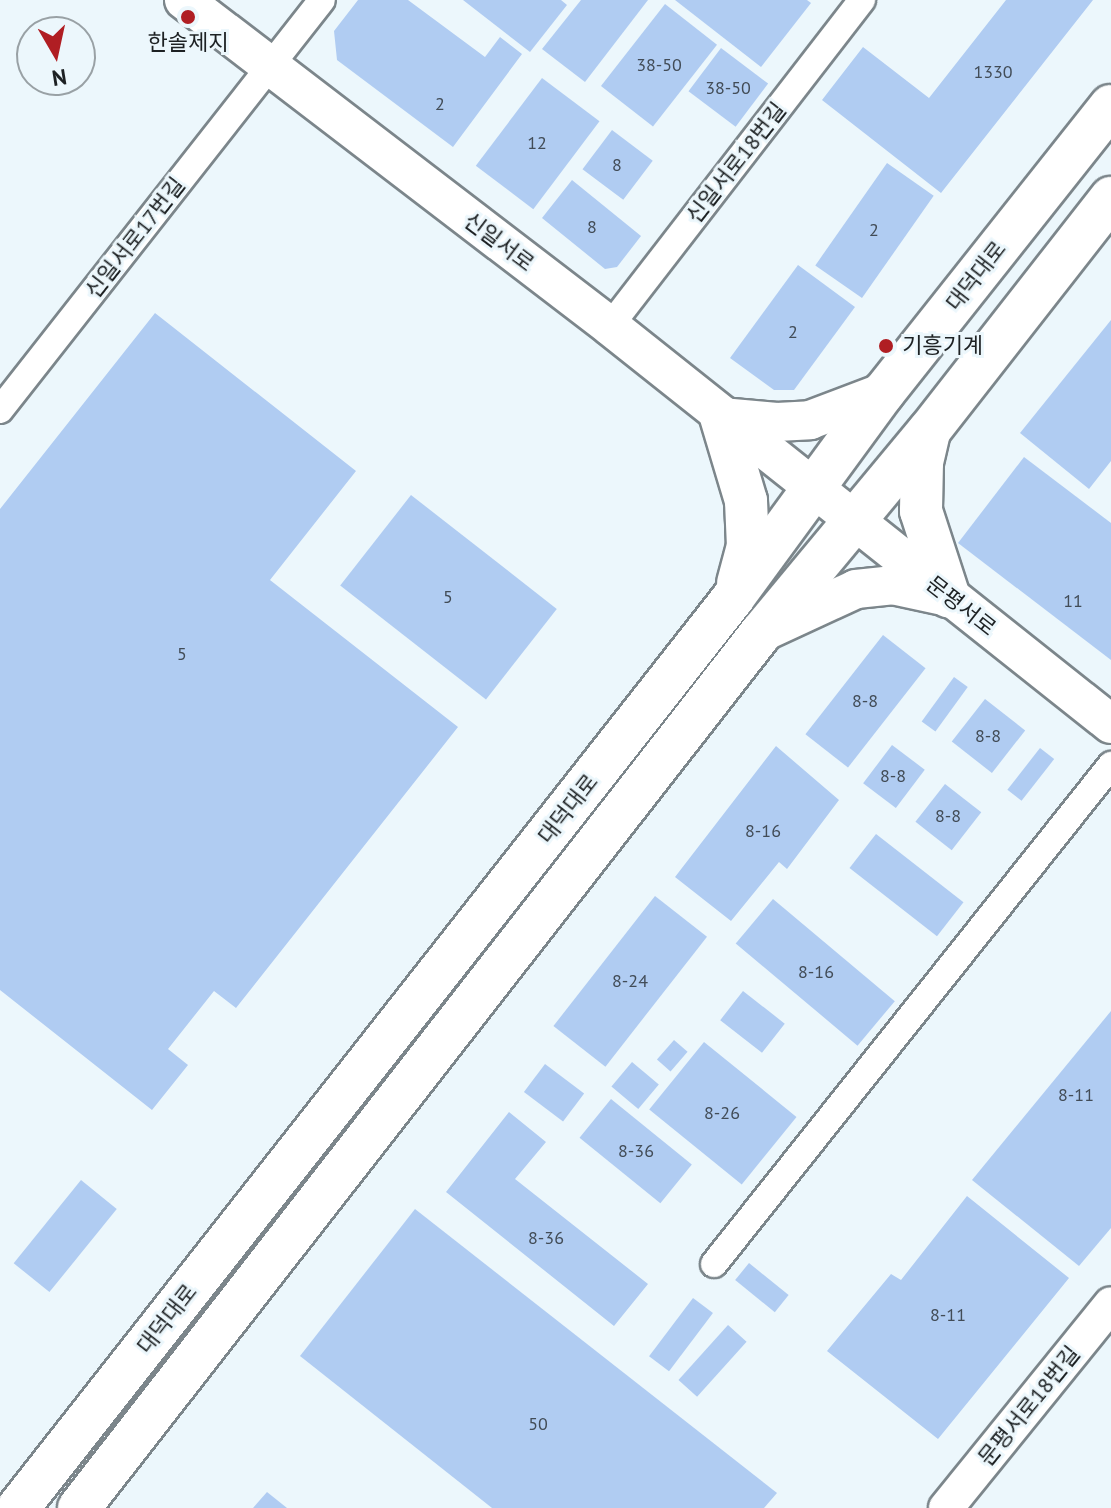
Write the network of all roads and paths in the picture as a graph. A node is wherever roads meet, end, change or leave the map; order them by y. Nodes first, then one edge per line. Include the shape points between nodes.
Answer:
1 (184, 0) edge
2 (322, 0) edge
3 (862, 0) edge
4 (269, 67) junction
5 (1111, 106) edge
6 (1111, 198) edge
7 (610, 326) junction
8 (884, 392) junction
9 (0, 410) edge
10 (721, 417) junction
11 (929, 431) junction
12 (813, 487) junction
13 (854, 520) junction
14 (949, 597) junction
15 (733, 598) junction
16 (761, 633) junction
17 (1111, 724) edge
18 (1111, 765) edge
19 (714, 1264) dead end
20 (1111, 1304) edge
21 (18, 1508) edge
22 (79, 1508) edge
23 (946, 1508) edge

1 - 4 main road, 신일서로
2 - 4 street
3 - 7 street, 신일서로18번길
4 - 7 main road, 신일서로
4 - 9 street, 신일서로17번길
5 - 8 main road, 대덕대로
6 - 11 main road, 대덕대로
7 - 10 main road, 신일서로
8 - 10 main road via 810,420
8 - 12 main road, 대덕대로
10 - 12 main road, 신일서로
10 - 15 main road via 746,501 748,546
11 - 13 main road, 대덕대로
11 - 14 main road via 921,511
12 - 13 main road, 문평서로
12 - 15 main road, 대덕대로
13 - 14 main road, 문평서로
13 - 16 main road, 대덕대로
14 - 16 main road via 892,585 856,589
14 - 17 main road, 문평서로
15 - 21 main road, 대덕대로
16 - 22 main road, 대덕대로
18 - 19 street
20 - 23 street, 문평서로18번길

